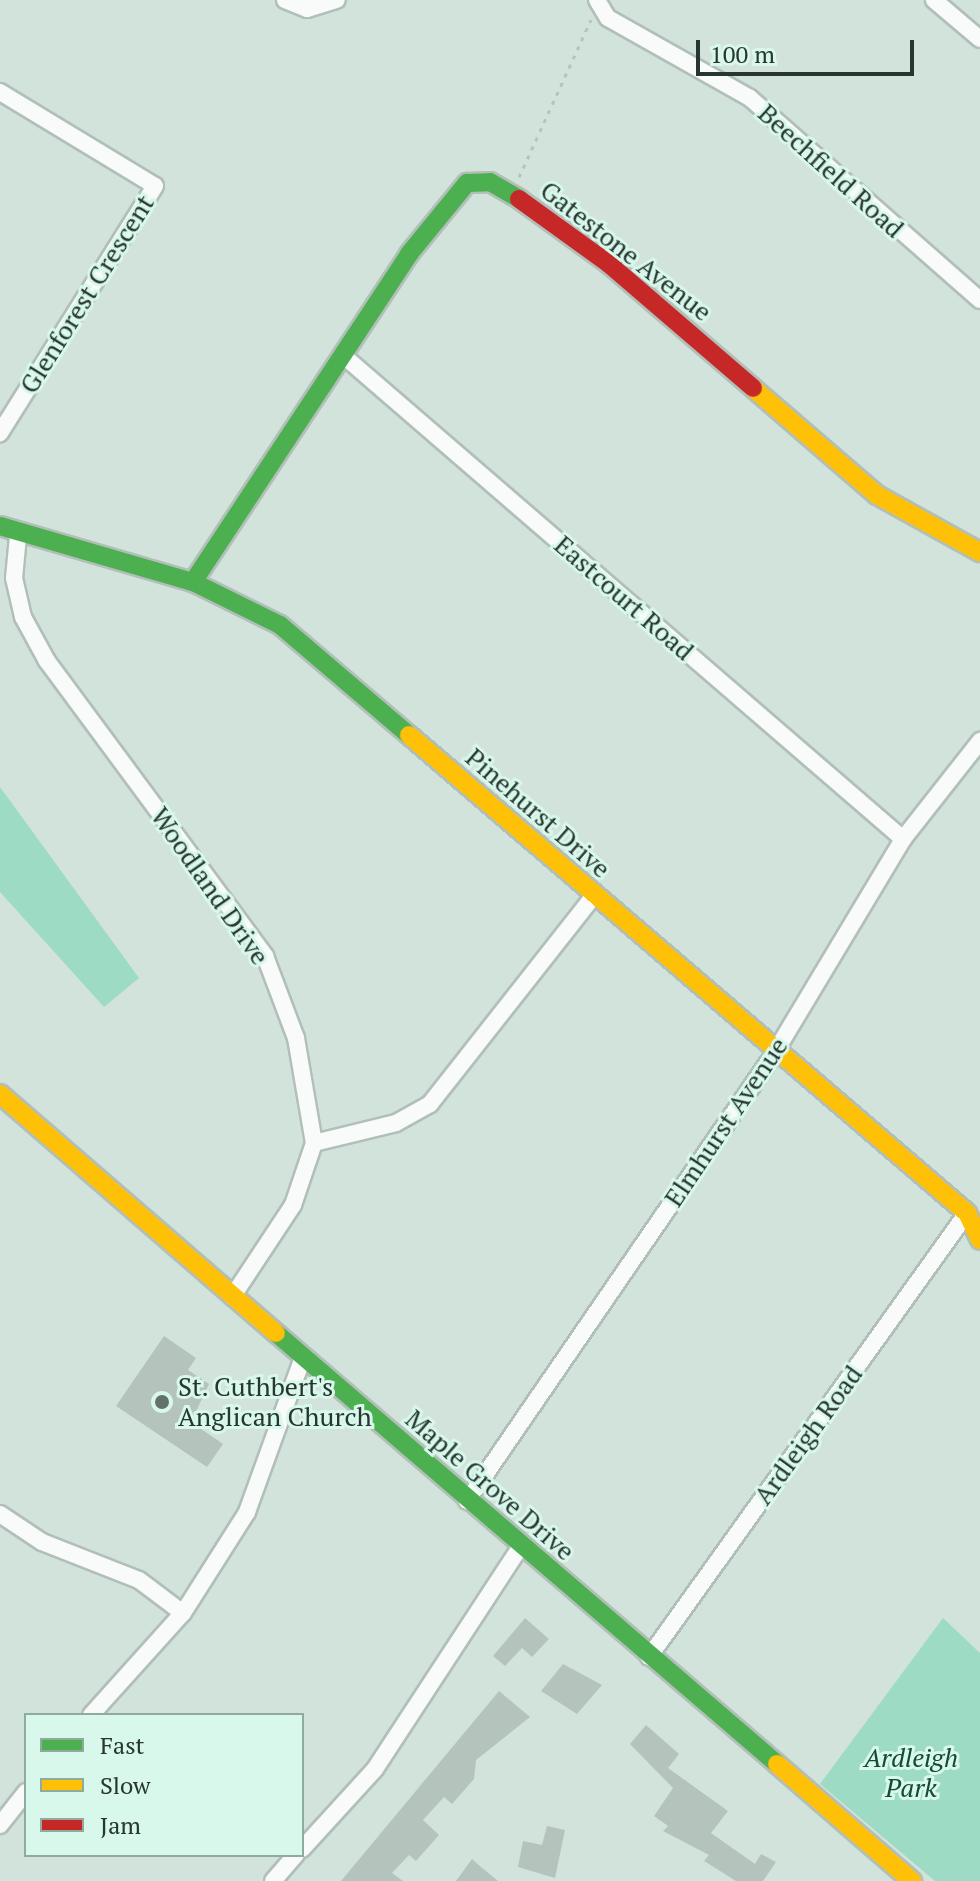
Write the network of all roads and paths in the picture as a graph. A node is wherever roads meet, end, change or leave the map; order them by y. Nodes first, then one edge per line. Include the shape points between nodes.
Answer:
1 (285, 0) edge
2 (337, 0) edge
3 (934, 0) edge
4 (598, 3) edge
5 (980, 39) edge
6 (0, 92) edge
7 (512, 194) junction
8 (980, 300) edge
9 (346, 358) junction
10 (0, 433) edge
11 (0, 526) edge
12 (18, 536) junction
13 (980, 552) edge
14 (193, 582) junction
15 (980, 741) edge
16 (903, 839) junction
17 (593, 897) junction
18 (774, 1054) junction
19 (0, 1094) edge
20 (314, 1143) junction
21 (967, 1213) junction
22 (980, 1240) edge
23 (232, 1297) junction
24 (303, 1357) junction
25 (467, 1501) junction
26 (0, 1514) edge
27 (520, 1547) junction
28 (183, 1613) junction
29 (649, 1657) junction
30 (93, 1713) edge
31 (24, 1795) edge
32 (0, 1825) edge
33 (304, 1847) edge
34 (294, 1857) edge
35 (273, 1881) edge
36 (912, 1881) edge

1 - 2 street via 307,9
3 - 5 street
4 - 7 path
4 - 8 street, Beechfield Road via 750,98
6 - 10 street, Glenforest Crescent via 155,186
7 - 9 street, Gatestone Avenue via 490,182 467,183 451,194
7 - 13 street, Gatestone Avenue via 609,264 877,495
9 - 14 street, Gatestone Avenue
9 - 16 street, Eastcourt Road
11 - 12 street, Pinehurst Drive
12 - 14 street, Pinehurst Drive
12 - 20 street, Woodland Drive via 14,578 23,617 47,661 265,956 296,1038
14 - 17 street, Pinehurst Drive via 280,625 316,652
15 - 16 street, Elmhurst Avenue
16 - 18 street, Elmhurst Avenue
17 - 18 street, Pinehurst Drive
17 - 20 street via 430,1104 396,1123
18 - 21 street, Pinehurst Drive
18 - 25 street, Elmhurst Avenue
19 - 23 street, Maple Grove Drive
20 - 23 street, Woodland Drive via 293,1205
21 - 22 street, Pinehurst Drive
21 - 29 street, Ardleigh Road
23 - 24 street, Maple Grove Drive
24 - 25 street, Maple Grove Drive
24 - 28 street via 247,1512
25 - 27 street, Maple Grove Drive
26 - 28 street via 42,1542 139,1580
27 - 29 street, Maple Grove Drive
27 - 33 street via 375,1769
28 - 30 street
29 - 36 street, Maple Grove Drive
31 - 32 street
34 - 35 street

